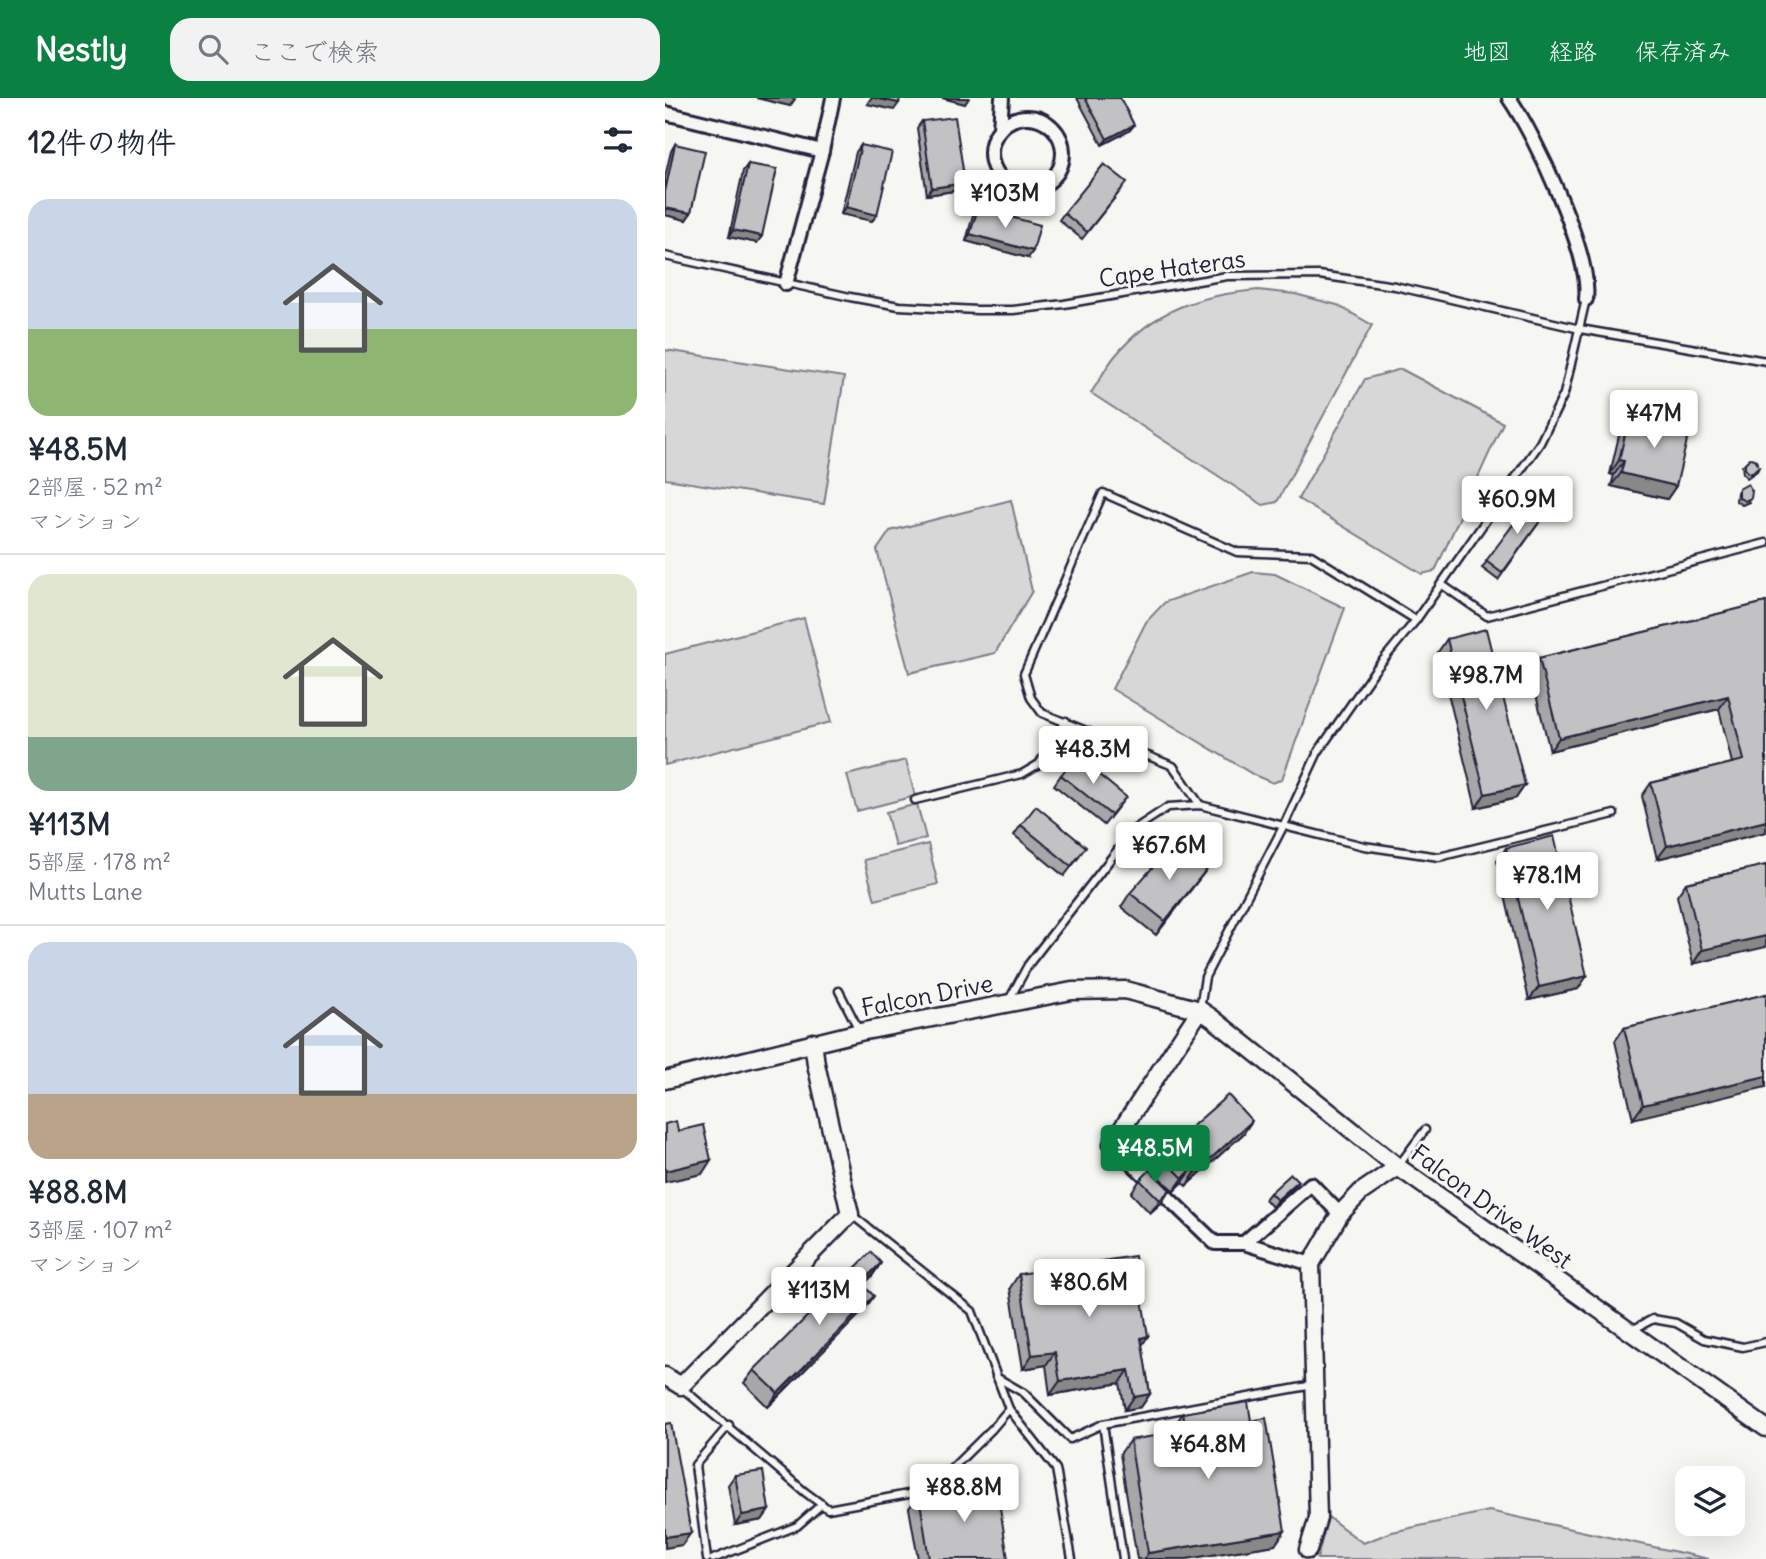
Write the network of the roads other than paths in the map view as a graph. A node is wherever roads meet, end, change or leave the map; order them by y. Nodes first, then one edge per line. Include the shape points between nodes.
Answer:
1 (833, 98) edge
2 (1002, 98) edge
3 (1509, 98) edge
4 (665, 113) edge
5 (1000, 129) junction
6 (822, 151) junction
7 (665, 256) edge
8 (786, 284) junction
9 (1587, 299) joint
10 (1580, 329) junction
11 (1766, 361) edge
12 (1766, 543) edge
13 (1441, 584) junction
14 (1416, 620) junction
15 (1066, 721) junction
16 (915, 800) dead end
17 (1200, 804) junction
18 (1614, 814) dead end
19 (1284, 825) junction
20 (839, 991) dead end
21 (1009, 1002) junction
22 (1200, 1010) junction
23 (860, 1032) junction
24 (813, 1042) junction
25 (665, 1080) edge
26 (1425, 1130) dead end
27 (1112, 1144) joint
28 (1398, 1167) junction
29 (1340, 1213) junction
30 (850, 1214) junction
31 (1244, 1243) junction
32 (1311, 1264) junction
33 (1628, 1332) junction
34 (1766, 1342) edge
35 (665, 1376) edge
36 (996, 1377) junction
37 (1313, 1385) junction
38 (681, 1387) junction
39 (1009, 1409) junction
40 (1103, 1424) junction
41 (729, 1425) junction
42 (1766, 1428) edge
43 (822, 1504) junction
44 (1308, 1550) dead end
45 (707, 1559) edge
46 (713, 1559) edge
47 (1072, 1559) edge
48 (1123, 1559) edge

1 - 6 street
2 - 5 street
3 - 9 street via 1571,224
4 - 6 street
5 - 5 street via 1020,117 1043,120 1053,127 1063,160 1052,180 1029,189 1006,183 992,163 993,139
6 - 8 street
7 - 8 lane, Cape Hateras
8 - 10 lane, Cape Hateras via 899,306 1013,310 1227,276 1319,275 1395,286
9 - 10 lane
10 - 11 lane, Cape Hateras
10 - 13 lane via 1564,394 1540,443
12 - 13 lane via 1486,616
13 - 14 lane
14 - 15 lane via 1311,555 1237,552 1103,493 1024,674 1031,698 1042,713
14 - 19 lane via 1318,752
15 - 16 lane via 1039,764 1022,774
15 - 17 lane via 1173,766
17 - 19 lane
17 - 21 lane via 1168,807 1133,830 1028,965
18 - 19 lane via 1439,857 1364,846
19 - 22 lane via 1205,977
20 - 23 lane
21 - 22 street, Falcon Drive via 1072,991 1125,990
21 - 23 street, Falcon Drive
22 - 27 street
22 - 28 street, Falcon Drive West
23 - 24 street, Falcon Drive
24 - 25 street, Falcon Drive
24 - 30 street
26 - 28 lane
27 - 31 street via 1215,1243
28 - 29 street
28 - 33 street, Falcon Drive West
29 - 31 street via 1311,1184
29 - 32 street
30 - 36 lane via 972,1311
30 - 38 street
31 - 32 street
32 - 37 street
33 - 34 lane via 1653,1319 1676,1323 1704,1339 1742,1347
33 - 42 street, Falcon Drive West
35 - 38 street
36 - 39 lane
36 - 40 lane via 1024,1393 1070,1439
37 - 40 lane
37 - 44 street via 1318,1518
38 - 41 lane
39 - 43 lane via 930,1490 828,1508
39 - 47 lane via 1056,1469
40 - 48 lane
41 - 43 lane
41 - 45 lane via 695,1465
43 - 46 lane via 797,1526

